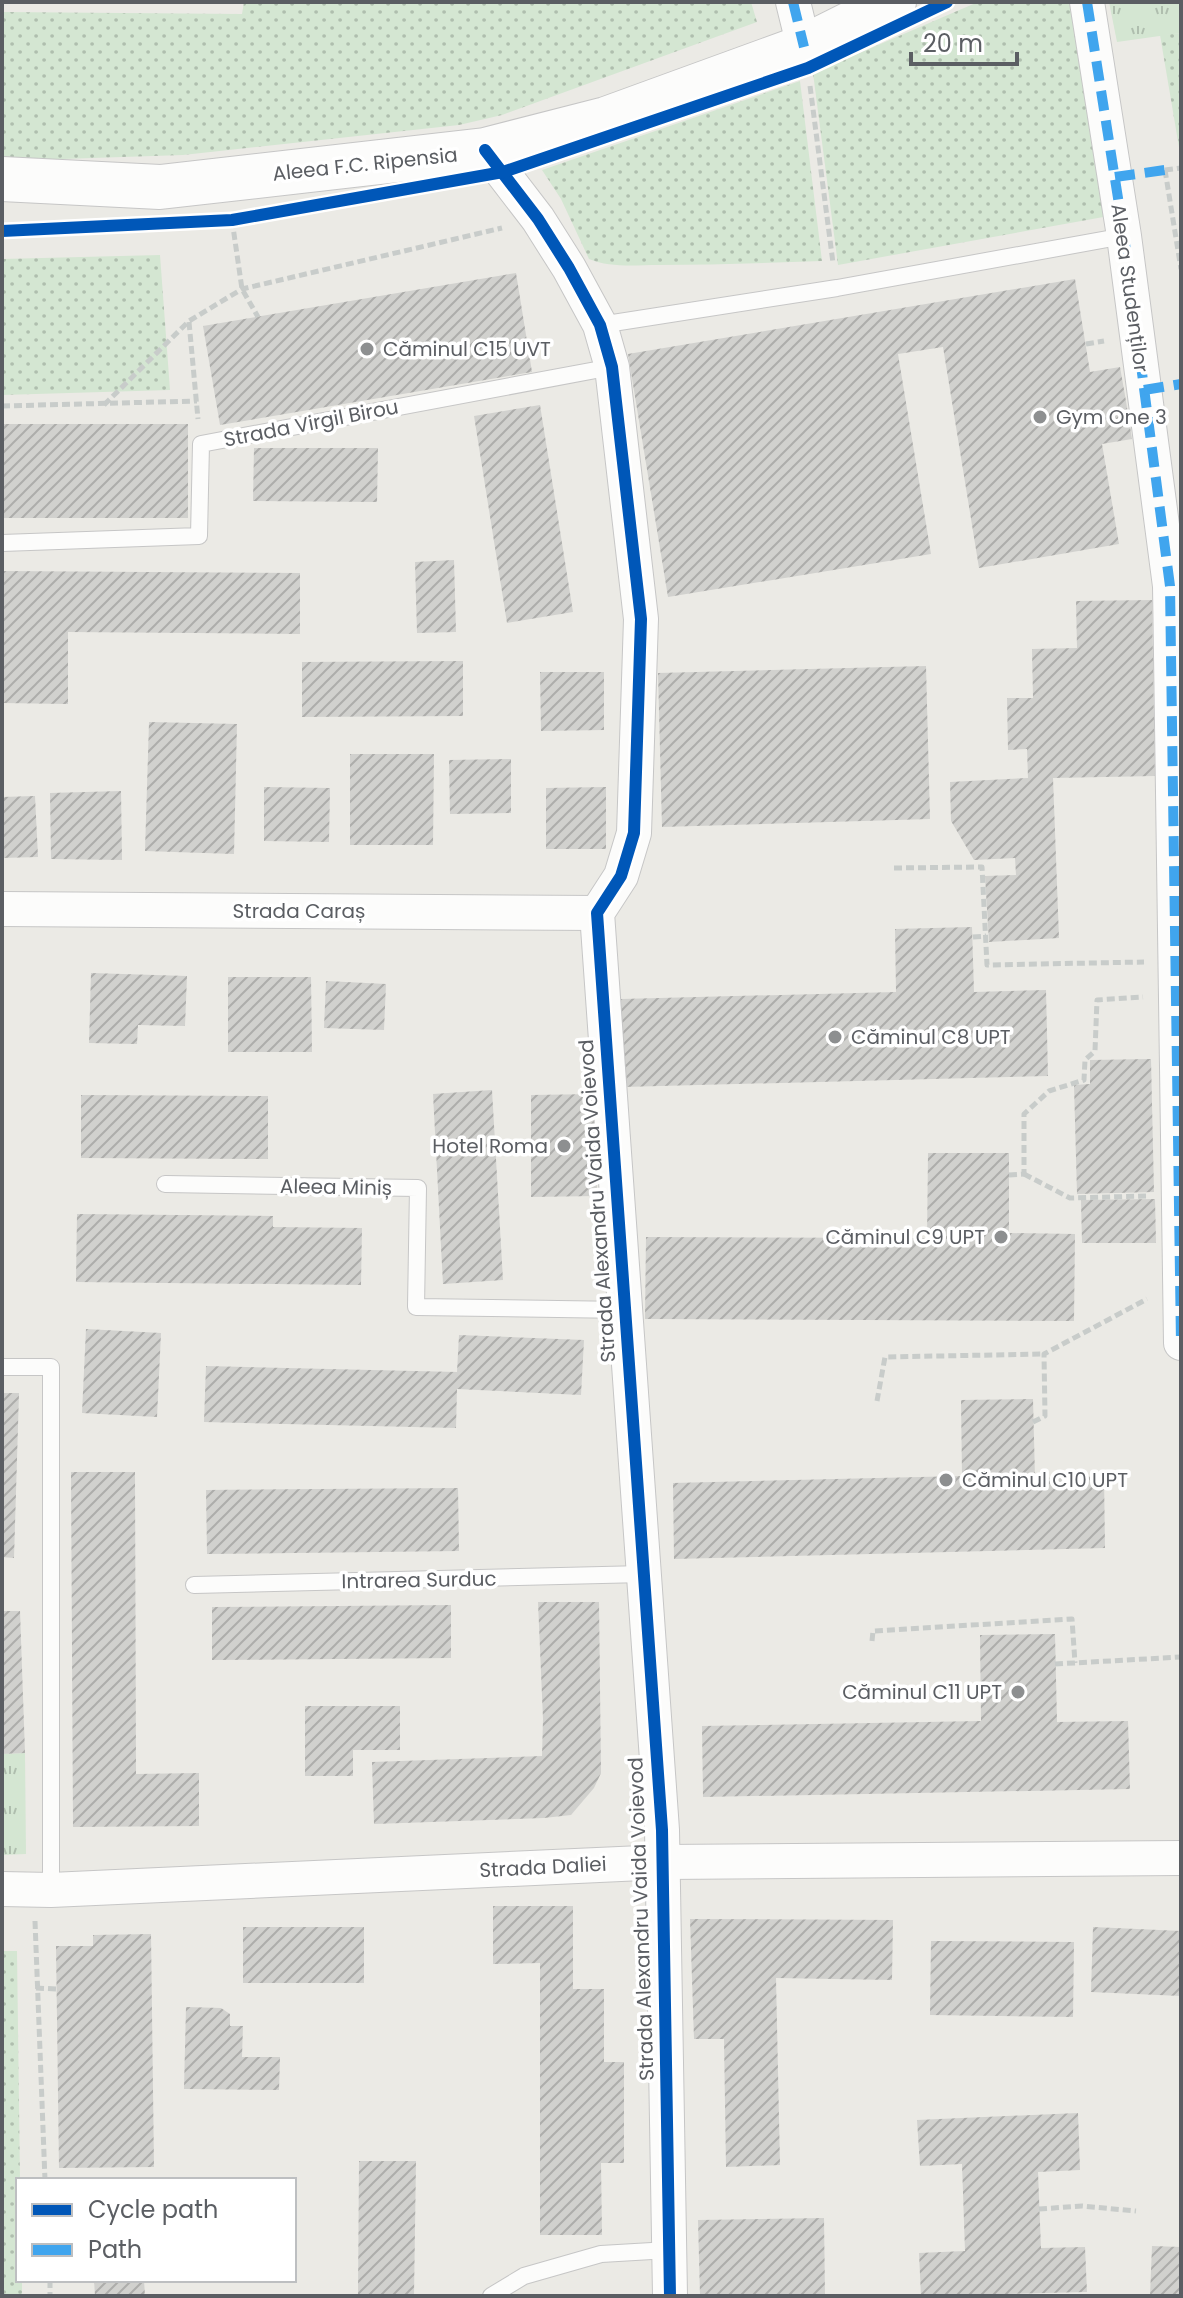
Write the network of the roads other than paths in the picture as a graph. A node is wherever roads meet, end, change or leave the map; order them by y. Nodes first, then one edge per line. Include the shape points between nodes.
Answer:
1 (793, 2) edge
2 (894, 2) edge
3 (1087, 2) edge
4 (807, 62) junction
5 (485, 150) junction
6 (2, 179) edge
7 (1124, 236) junction
8 (600, 325) junction
9 (612, 367) junction
10 (2, 543) edge
11 (1176, 585) edge
12 (2, 909) edge
13 (597, 913) junction
14 (165, 1184) dead end
15 (1180, 1282) edge
16 (625, 1310) junction
17 (1181, 1343) edge
18 (2, 1367) edge
19 (644, 1574) junction
20 (194, 1585) dead end
21 (1181, 1858) edge
22 (664, 1862) junction
23 (2, 1889) edge
24 (43, 1900) junction
25 (669, 2250) junction
26 (491, 2296) edge
27 (670, 2296) edge

1 - 4 street
2 - 4 main road, Aleea F.C. Ripensia
3 - 7 street, Aleea Studenților
4 - 5 main road, Aleea F.C. Ripensia
5 - 6 main road, Aleea F.C. Ripensia via 160,187
5 - 8 street via 538,219
7 - 8 lane
7 - 11 street, Aleea Studenților
8 - 9 street
9 - 10 lane, Strada Virgil Birou via 201,444 199,536
9 - 13 street via 641,619 634,833 621,876
11 - 15 street, Aleea Studenților
12 - 13 street, Strada Caraș
13 - 16 street, Strada Alexandru Vaida Voievod
14 - 16 lane, Aleea Miniș via 418,1188 416,1307
15 - 17 street, Aleea Studenților
16 - 19 street, Strada Alexandru Vaida Voievod
18 - 24 lane via 51,1367
19 - 20 lane, Intrarea Surduc
19 - 22 street, Strada Alexandru Vaida Voievod
21 - 22 street, Strada Daliei
22 - 24 street, Strada Daliei
22 - 25 street, Strada Alexandru Vaida Voievod
23 - 24 street, Strada Daliei
25 - 26 lane via 601,2254 524,2276
25 - 27 street, Strada Alexandru Vaida Voievod

